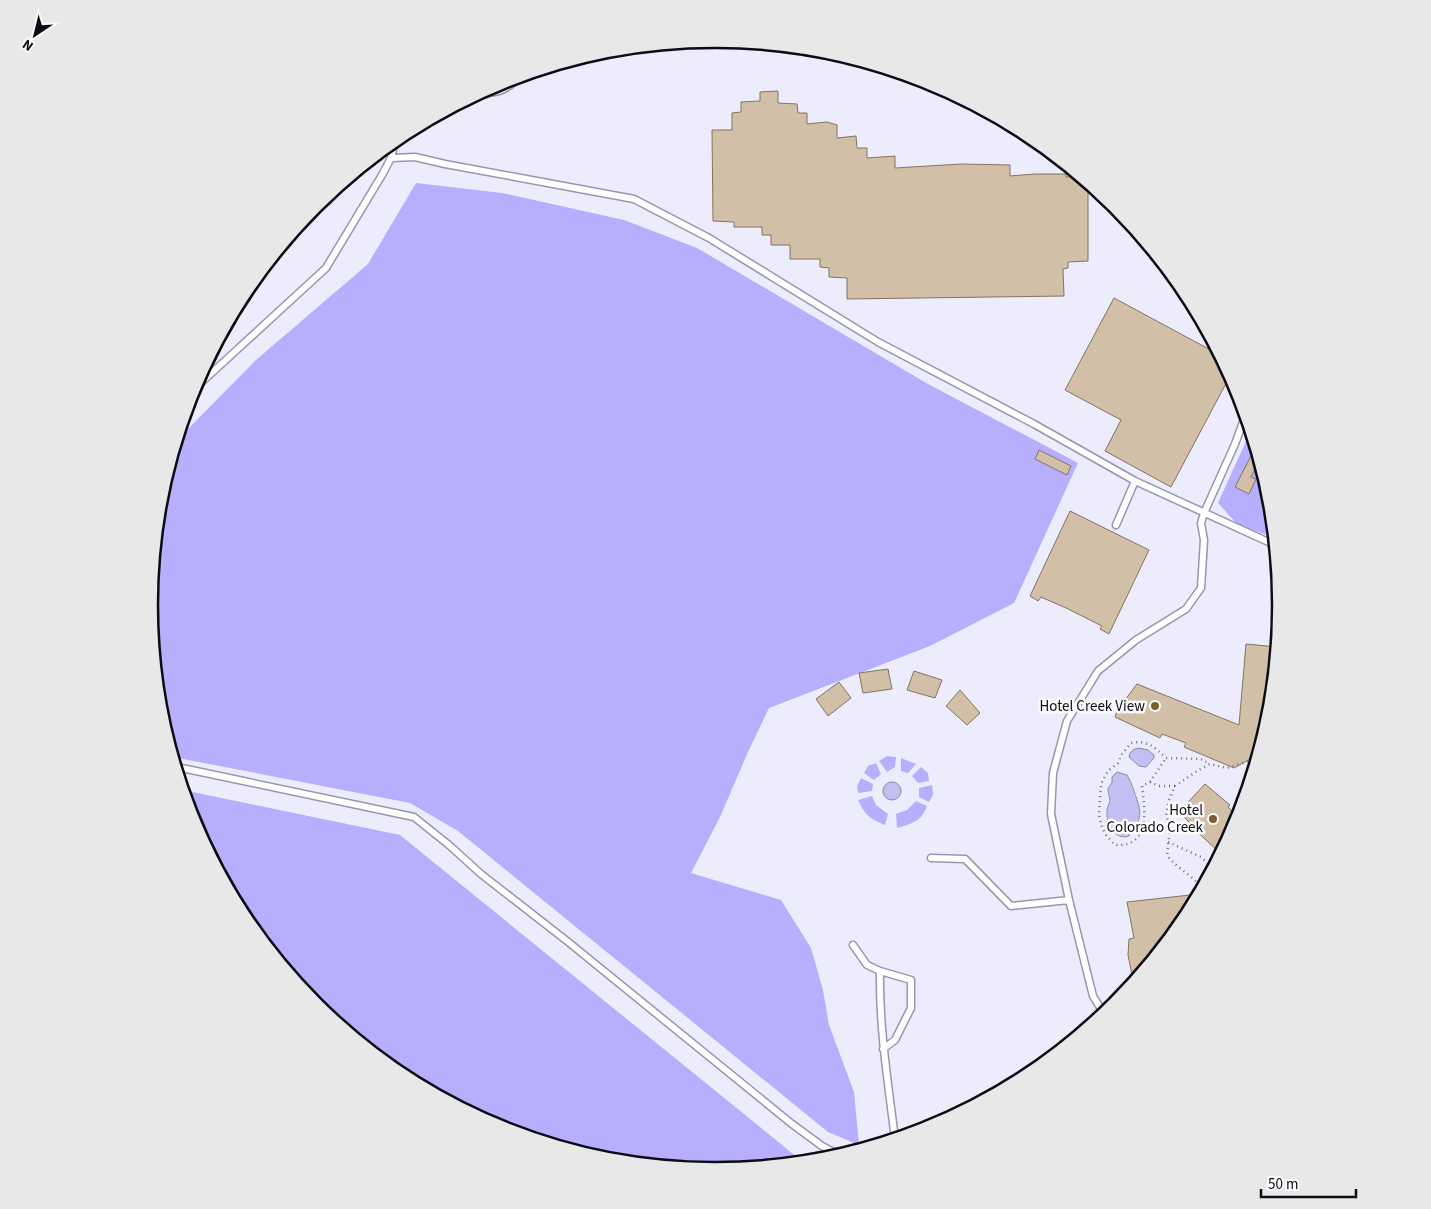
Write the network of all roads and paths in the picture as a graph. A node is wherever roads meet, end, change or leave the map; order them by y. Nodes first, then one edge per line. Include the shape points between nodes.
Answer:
1 (392, 151) edge
2 (391, 158) junction
3 (208, 375) edge
4 (1242, 424) edge
5 (1135, 481) junction
6 (1204, 513) junction
7 (1116, 525) dead end
8 (1269, 542) edge
9 (1166, 758) junction
10 (1250, 761) edge
11 (1210, 764) junction
12 (183, 768) edge
13 (1150, 782) junction
14 (1176, 786) junction
15 (1168, 842) junction
16 (931, 858) dead end
17 (1208, 864) edge
18 (1198, 883) edge
19 (1068, 900) junction
20 (852, 945) dead end
21 (880, 971) junction
22 (1099, 1007) edge
23 (883, 1050) junction
24 (894, 1132) edge
25 (829, 1150) edge

1 - 2 lane
2 - 3 lane via 326,268
2 - 5 lane via 415,157 634,200 709,238 878,342
4 - 6 lane
5 - 6 lane
5 - 7 lane
6 - 8 lane
6 - 19 lane via 1201,523 1204,540 1201,588 1186,609 1136,640 1098,671 1067,721 1053,773 1051,814
9 - 11 path via 1201,759
9 - 13 path
9 - 13 path via 1154,747 1140,741 1131,743 1118,763 1108,770 1101,784 1099,814 1106,835 1115,845 1135,840 1142,830 1145,818 1142,786
10 - 11 path via 1227,768
11 - 14 path
12 - 25 lane via 414,817 792,1124
13 - 14 path via 1159,786
14 - 15 path via 1166,815 1170,829
15 - 17 path
15 - 18 path via 1167,855
16 - 19 lane via 965,859 1011,906
19 - 22 lane via 1092,996
20 - 21 lane via 867,965
21 - 23 lane
21 - 23 lane via 911,980 911,1008 895,1040
23 - 24 lane

